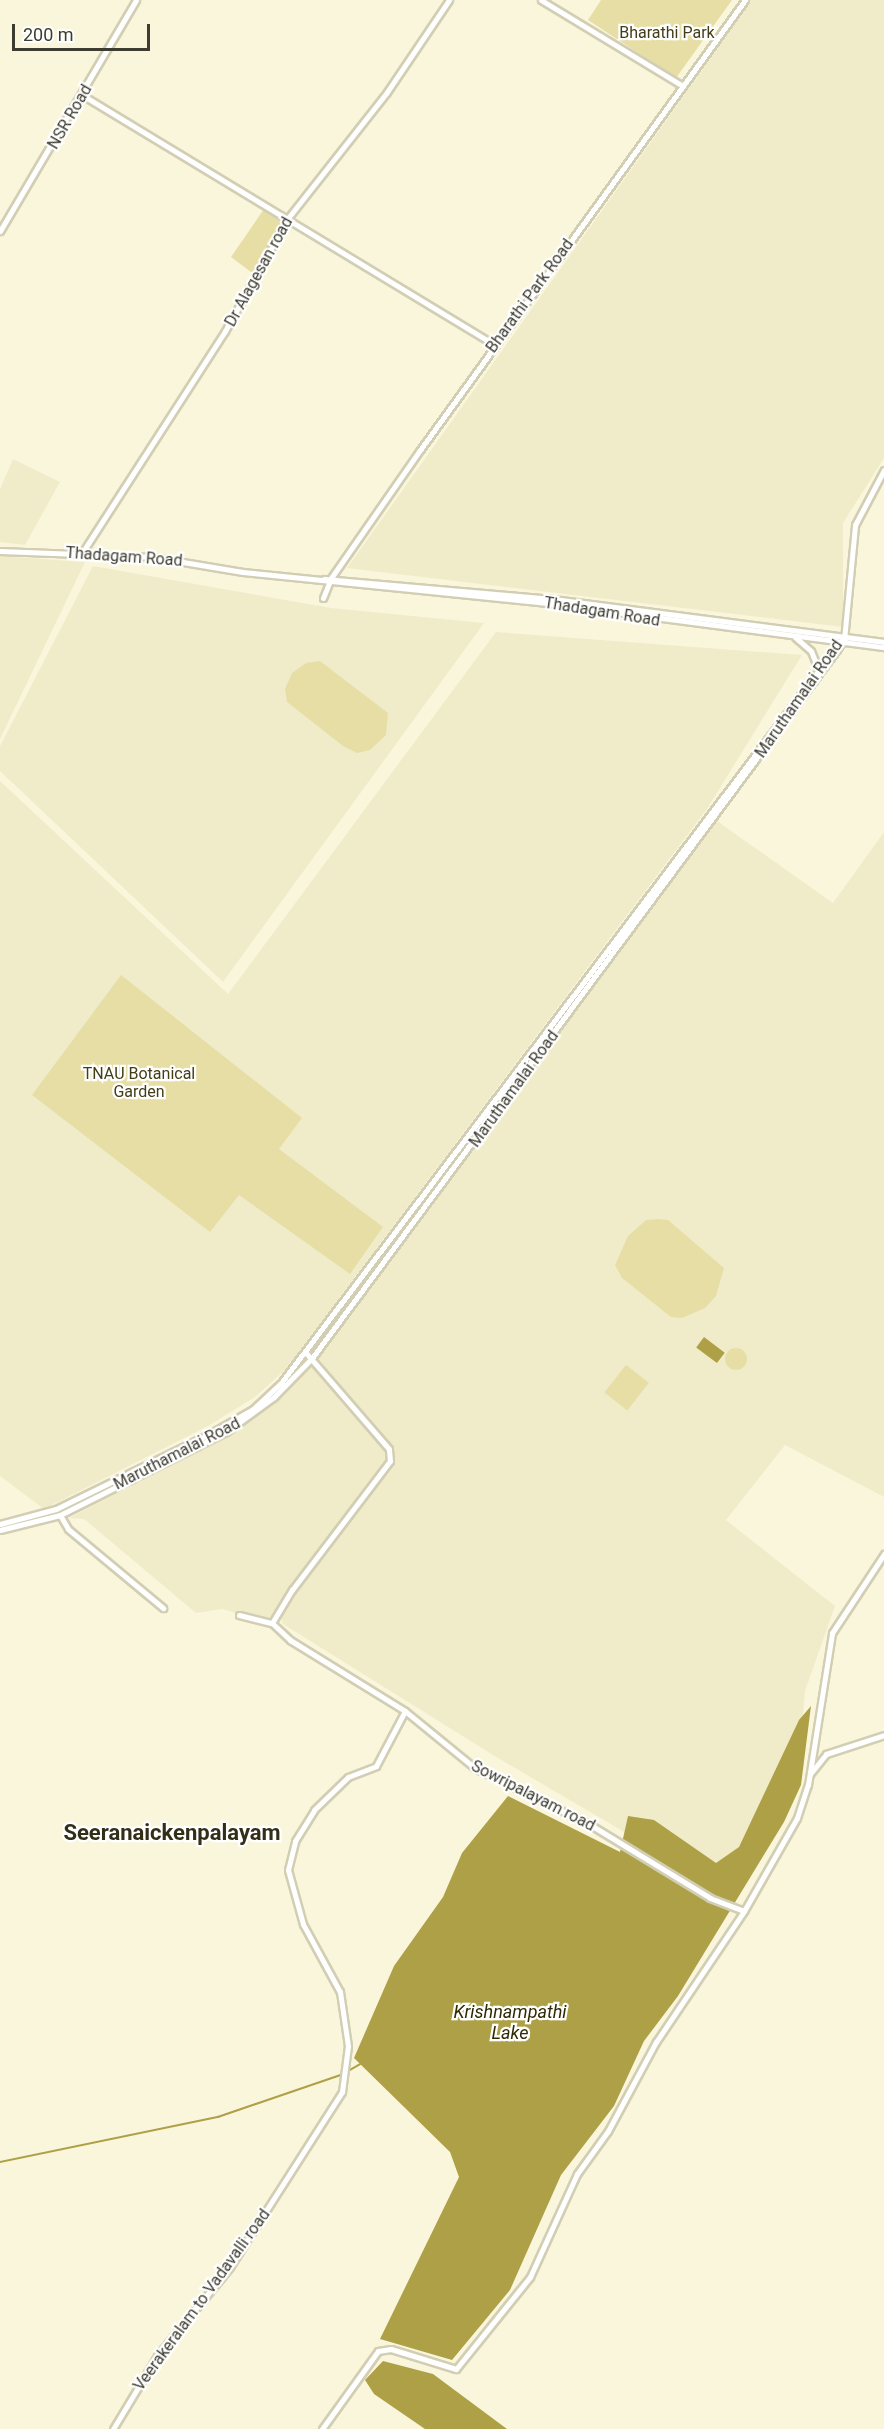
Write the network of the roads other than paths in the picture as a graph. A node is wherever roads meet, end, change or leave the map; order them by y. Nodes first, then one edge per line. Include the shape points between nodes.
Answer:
1 (136, 0) edge
2 (449, 0) edge
3 (541, 0) edge
4 (745, 0) edge
5 (683, 86) junction
6 (82, 95) junction
7 (288, 218) junction
8 (0, 231) edge
9 (494, 345) junction
10 (884, 470) edge
11 (0, 551) edge
12 (82, 553) junction
13 (331, 580) junction
14 (323, 598) dead end
15 (794, 637) junction
16 (843, 639) junction
17 (884, 642) edge
18 (857, 643) junction
19 (884, 647) edge
20 (836, 651) junction
21 (818, 668) junction
22 (306, 1353) junction
23 (312, 1358) junction
24 (60, 1515) junction
25 (0, 1524) edge
26 (0, 1530) edge
27 (884, 1554) edge
28 (163, 1608) dead end
29 (239, 1615) dead end
30 (272, 1623) junction
31 (405, 1711) junction
32 (884, 1735) edge
33 (810, 1774) junction
34 (744, 1911) junction
35 (113, 2429) edge
36 (322, 2429) edge

1 - 6 main road, NSR Road
2 - 7 main road, Dr Alagesan road via 387,92
3 - 5 main road
4 - 5 main road, Bharathi Park Road
5 - 9 main road, Bharathi Park Road
6 - 7 main road
6 - 8 main road, NSR Road
7 - 9 main road
7 - 12 main road, Dr Alagesan road via 225,331
9 - 13 main road, Bharathi Park Road
10 - 16 main road via 855,525
11 - 12 main road, Thadagam Road
12 - 13 main road, Thadagam Road via 153,557
13 - 14 main road, Bharathi Park Road
13 - 15 main road, Thadagam Road via 540,602
13 - 16 main road, Thadagam Road via 553,599
15 - 16 main road, Thadagam Road
15 - 21 main road via 811,651
16 - 17 main road, Thadagam Road
16 - 18 main road, Thadagam Road
16 - 20 main road, Maruthamalai Road
16 - 21 main road, Maruthamalai Road
18 - 19 main road, Thadagam Road
18 - 20 main road
20 - 23 main road, Maruthamalai Road
21 - 22 main road, Maruthamalai Road
22 - 23 main road
22 - 25 main road, Maruthamalai Road via 272,1392 236,1421 56,1509
23 - 24 main road, Maruthamalai Road via 274,1397 238,1425
23 - 30 main road via 389,1449 390,1461 296,1584
24 - 26 main road, Maruthamalai Road
24 - 28 main road via 68,1529
27 - 33 main road via 832,1633
29 - 30 main road, Sowripalayam road
30 - 31 main road, Sowripalayam road
31 - 34 main road, Sowripalayam road via 475,1768 589,1824 710,1898
31 - 35 main road, Veerakeralam to Vadavalli road via 379,1762 348,1777 314,1810 295,1841 288,1870 303,1924 340,1992 347,2064 342,2092 294,2172 211,2292 157,2356
32 - 33 main road via 826,1754
33 - 34 main road via 796,1818
34 - 36 main road via 656,2042 608,2131 577,2174 530,2277 466,2360 456,2369 443,2368 391,2349 378,2351

